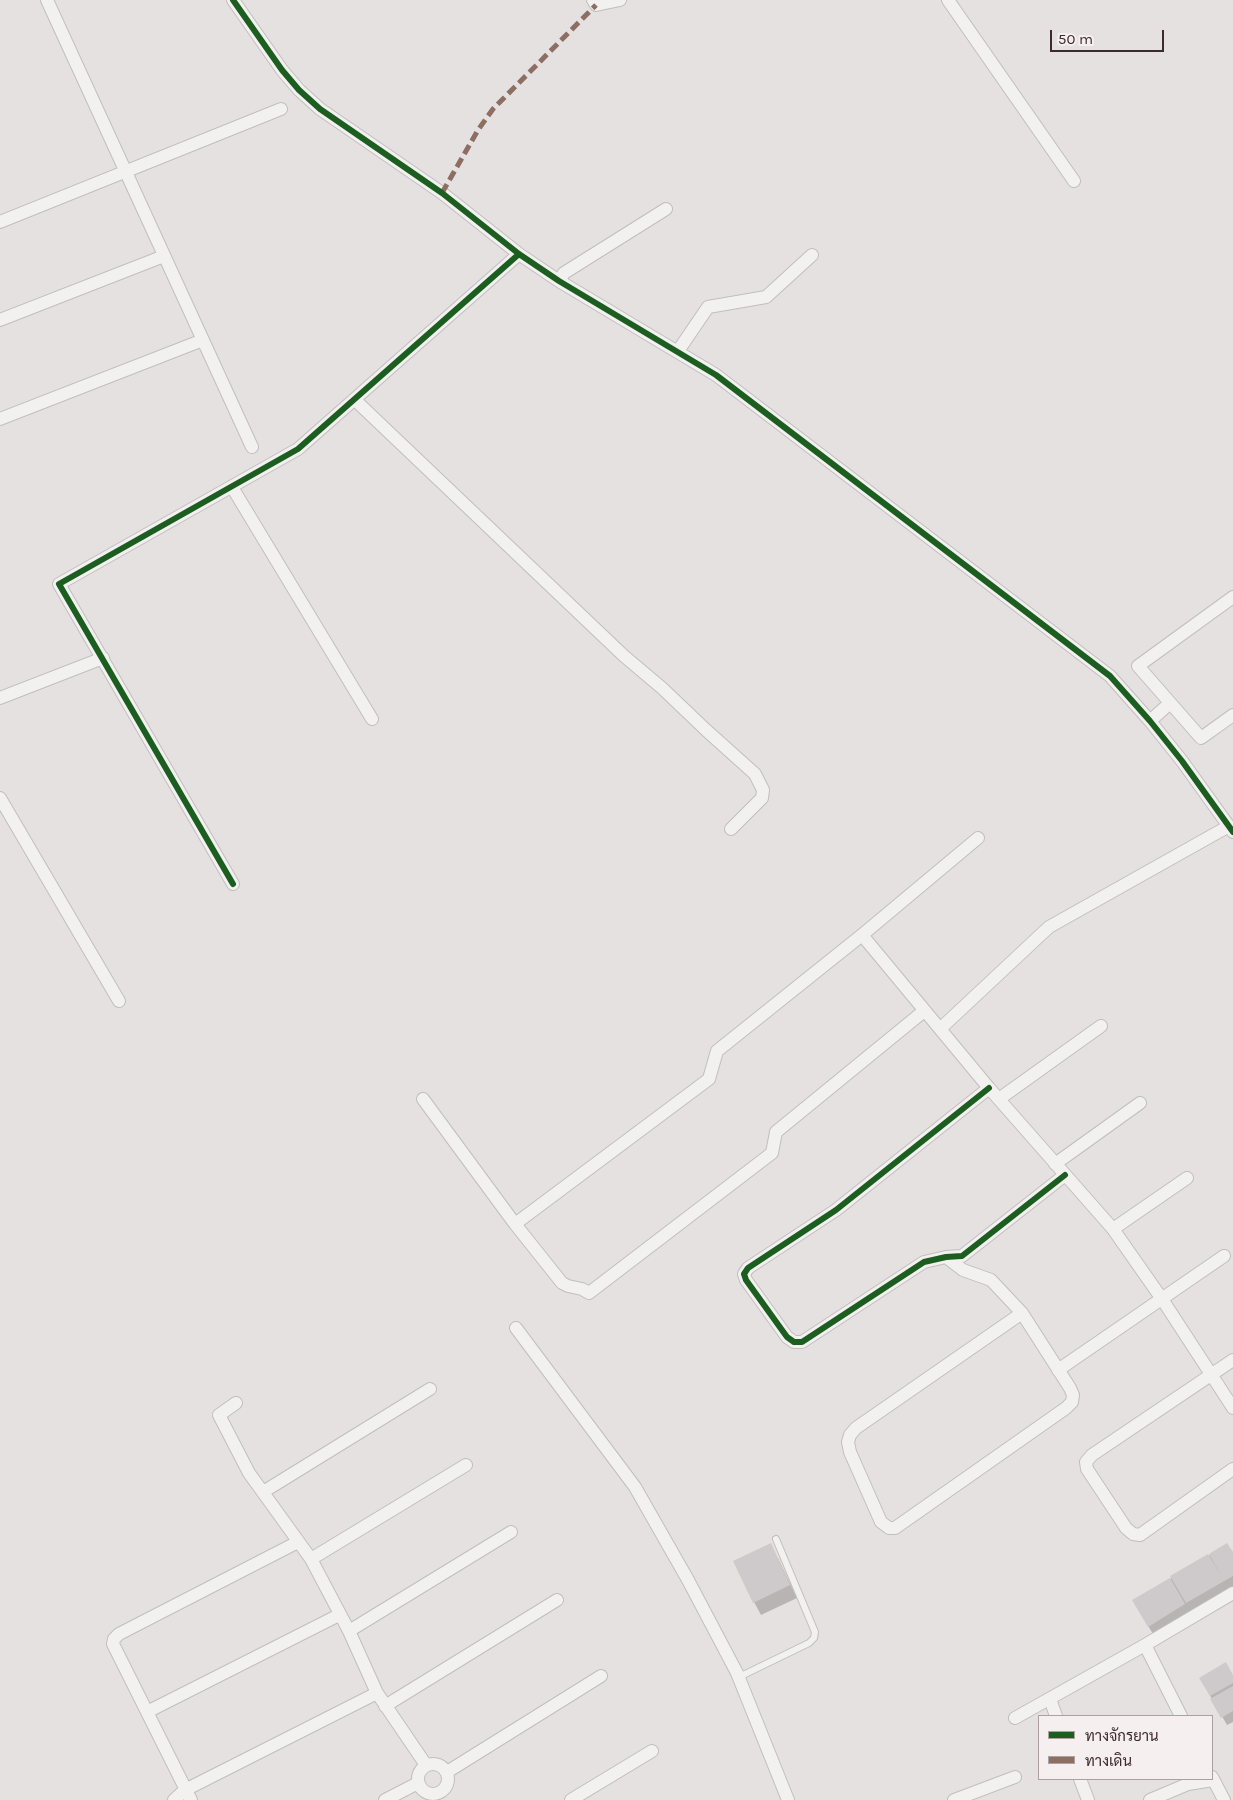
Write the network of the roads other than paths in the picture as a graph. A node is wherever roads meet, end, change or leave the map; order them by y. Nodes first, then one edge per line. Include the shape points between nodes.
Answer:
1 (47, 0) edge
2 (233, 0) edge
3 (593, 0) edge
4 (620, 0) edge
5 (948, 0) edge
6 (281, 109) dead end
7 (126, 172) junction
8 (1074, 180) dead end
9 (666, 210) dead end
10 (0, 222) edge
11 (519, 254) junction
12 (812, 255) dead end
13 (164, 256) junction
14 (559, 281) junction
15 (0, 320) edge
16 (203, 340) junction
17 (678, 351) junction
18 (355, 400) junction
19 (0, 419) edge
20 (252, 447) dead end
21 (232, 487) junction
22 (1233, 596) edge
23 (103, 658) junction
24 (0, 698) edge
25 (1170, 703) junction
26 (1233, 715) edge
27 (372, 719) dead end
28 (1150, 721) junction
29 (0, 798) edge
30 (731, 829) dead end
31 (1231, 829) edge
32 (978, 838) dead end
33 (233, 884) dead end
34 (862, 935) junction
35 (119, 1001) dead end
36 (924, 1011) junction
37 (1101, 1026) dead end
38 (940, 1028) junction
39 (989, 1088) junction
40 (423, 1099) dead end
41 (999, 1099) junction
42 (1140, 1104) dead end
43 (1055, 1164) junction
44 (1065, 1175) junction
45 (1187, 1178) dead end
46 (515, 1224) junction
47 (1113, 1229) junction
48 (1224, 1256) dead end
49 (946, 1257) junction
50 (1162, 1299) junction
51 (1022, 1313) junction
52 (516, 1328) dead end
53 (1233, 1360) edge
54 (1058, 1370) junction
55 (1211, 1375) junction
56 (430, 1389) dead end
57 (236, 1403) dead end
58 (1233, 1408) edge
59 (466, 1465) dead end
60 (1233, 1469) edge
61 (263, 1492) junction
62 (511, 1532) dead end
63 (776, 1539) dead end
64 (298, 1542) junction
65 (311, 1559) junction
66 (1233, 1593) edge
67 (557, 1600) dead end
68 (339, 1615) junction
69 (349, 1631) junction
70 (1145, 1645) junction
71 (601, 1676) dead end
72 (739, 1677) junction
73 (377, 1693) junction
74 (1050, 1699) junction
75 (385, 1706) junction
76 (147, 1712) junction
77 (1056, 1715) edge
78 (1180, 1715) edge
79 (1015, 1718) dead end
80 (652, 1751) dead end
81 (426, 1765) junction
82 (446, 1772) junction
83 (1014, 1777) dead end
84 (1080, 1780) edge
85 (1207, 1780) edge
86 (1213, 1780) edge
87 (418, 1783) junction
88 (188, 1795) edge
89 (448, 1795) edge
90 (174, 1800) edge
91 (385, 1800) edge
92 (571, 1800) edge
93 (788, 1800) edge
94 (954, 1800) edge
95 (1088, 1800) edge
96 (1150, 1800) edge
97 (1224, 1800) edge

1 - 7 street
2 - 11 street via 282,70 320,109 442,193
3 - 4 street via 596,5
5 - 8 street
6 - 7 street
7 - 10 street
7 - 13 street
9 - 14 street via 564,273
11 - 14 street
11 - 18 street
12 - 17 street via 766,297 708,307
13 - 15 street
13 - 16 street
14 - 17 street
16 - 19 street
16 - 20 street
17 - 28 street via 716,376 1110,676
18 - 21 street via 298,449
18 - 30 street via 624,656 755,774 763,790 762,798
21 - 23 street via 59,584
21 - 27 street
22 - 25 street via 1138,666
23 - 24 street
23 - 33 street
25 - 26 street via 1201,738
25 - 28 street
28 - 31 street
29 - 35 street
31 - 38 street via 1049,927
32 - 34 street
34 - 36 street
34 - 46 street via 717,1050 709,1079
36 - 38 street
36 - 46 street via 776,1132 772,1153 589,1293 562,1283
37 - 41 street
38 - 39 street
39 - 41 street
39 - 49 street via 836,1210 748,1268 744,1274 787,1337 794,1342 802,1342 924,1262
40 - 46 street
41 - 43 street
42 - 43 street
43 - 44 street
44 - 47 street
44 - 49 street via 962,1256
45 - 47 street
47 - 50 street
48 - 50 street
49 - 51 street via 963,1270 991,1280
50 - 54 street
50 - 55 street
51 - 54 street
51 - 54 street via 850,1435 850,1452 881,1522 888,1528 895,1528 1066,1408 1073,1395
52 - 72 street via 635,1488
53 - 55 street
55 - 58 street
55 - 60 street via 1092,1455 1086,1462 1087,1469 1126,1528 1140,1535
56 - 61 street
57 - 61 street via 219,1415 248,1473
59 - 65 street
61 - 64 street
62 - 69 street
63 - 72 lane via 815,1632 814,1638 808,1644
64 - 65 street
64 - 76 street via 114,1639 113,1644
65 - 68 street
66 - 70 street
67 - 75 street
68 - 69 street
68 - 76 street
69 - 73 street
70 - 74 street
70 - 78 street
71 - 82 street
72 - 93 street
73 - 75 street
73 - 88 street
74 - 77 street
74 - 79 street
75 - 81 street
76 - 88 street
80 - 92 street
81 - 82 street via 440,1765
81 - 87 street via 419,1773
82 - 89 street
83 - 94 street
84 - 95 street
85 - 96 street via 1188,1784
86 - 97 street
87 - 89 street via 429,1794
87 - 91 street
88 - 90 street

